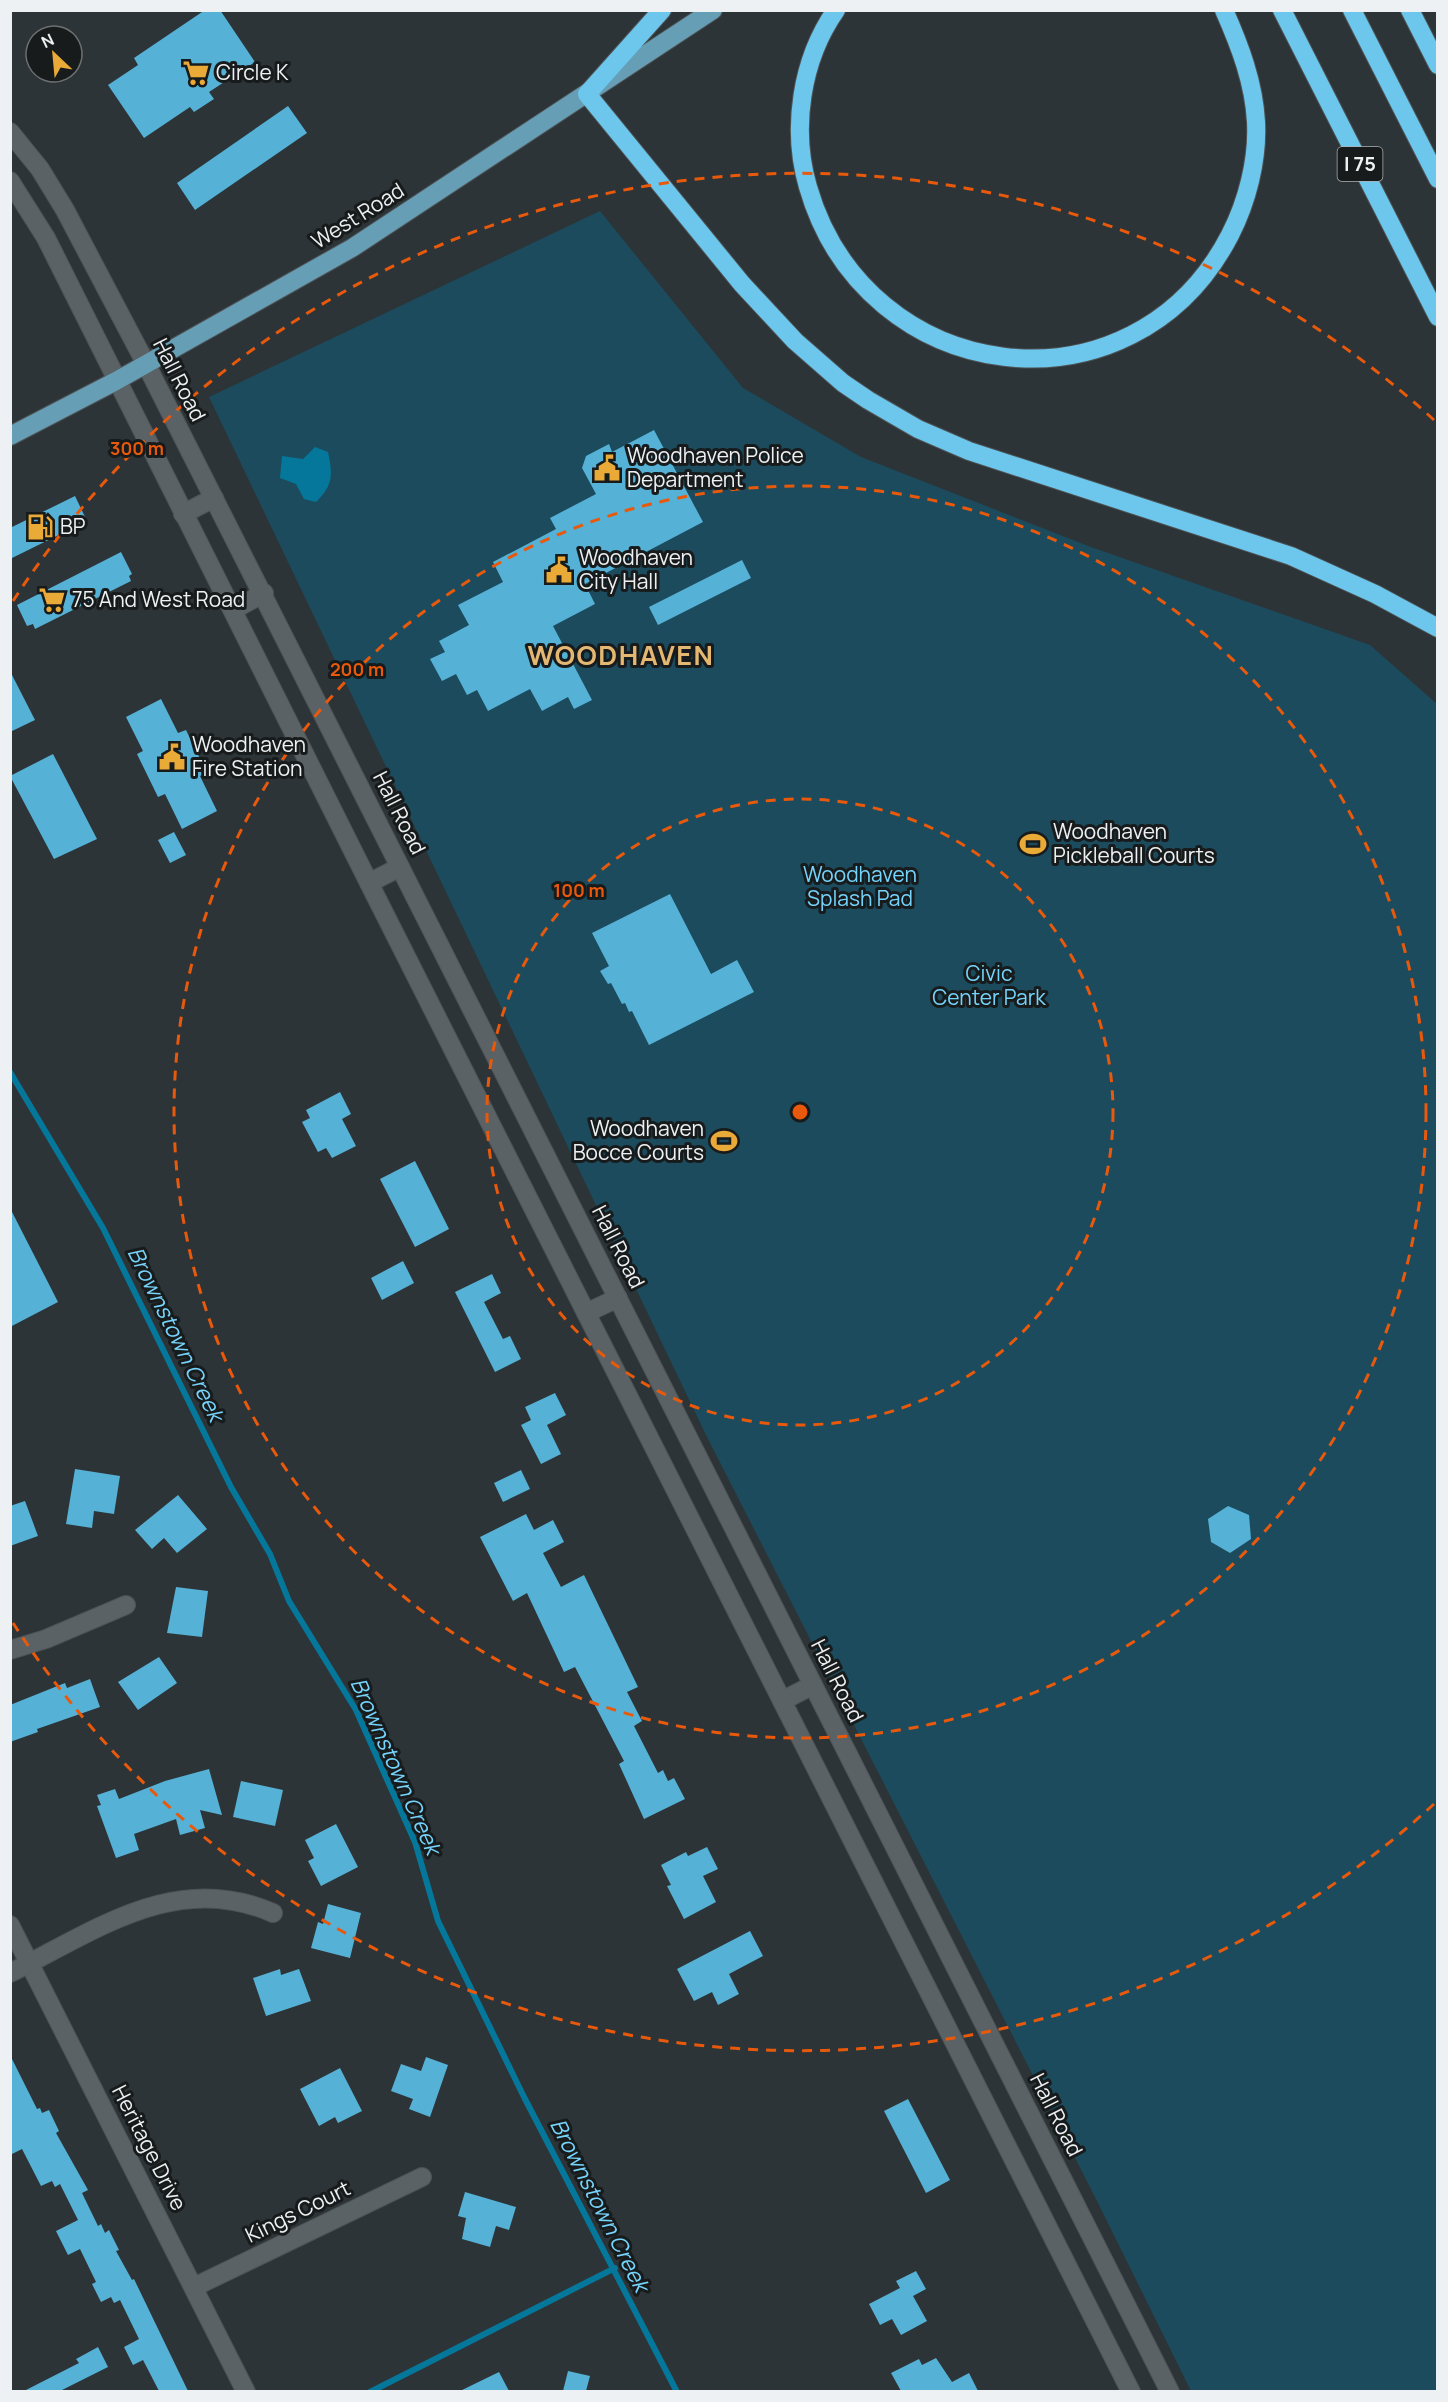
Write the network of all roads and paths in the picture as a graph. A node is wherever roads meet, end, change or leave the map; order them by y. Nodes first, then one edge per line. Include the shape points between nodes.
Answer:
1 (662, 10) edge
2 (713, 10) edge
3 (836, 10) edge
4 (1224, 10) edge
5 (1282, 10) edge
6 (1352, 10) edge
7 (1410, 10) edge
8 (1437, 65) edge
9 (587, 94) junction
10 (10, 132) edge
11 (40, 169) junction
12 (1437, 179) edge
13 (13, 184) edge
14 (1437, 317) edge
15 (146, 364) junction
16 (116, 381) junction
17 (10, 436) edge
18 (214, 498) junction
19 (183, 514) junction
20 (264, 593) junction
21 (233, 610) junction
22 (1437, 628) edge
23 (400, 867) junction
24 (369, 883) junction
25 (618, 1298) junction
26 (586, 1313) junction
27 (126, 1605) dead end
28 (10, 1650) edge
29 (813, 1685) junction
30 (782, 1701) junction
31 (273, 1913) dead end
32 (10, 1925) edge
33 (30, 1964) junction
34 (10, 1973) edge
35 (422, 2177) dead end
36 (194, 2287) junction
37 (246, 2391) edge
38 (1131, 2391) edge
39 (1170, 2391) edge

1 - 9 highway
2 - 9 main road, West Road
3 - 4 highway via 812,57 800,131 804,176 824,233 864,289 917,330 970,351 1026,358 1063,356 1100,347 1134,332 1166,312 1194,287 1222,250 1239,217 1250,181 1256,124 1251,81
5 - 14 highway, I 75
6 - 12 highway
7 - 8 highway
9 - 15 main road, West Road via 352,248
9 - 22 highway via 768,313 843,383 868,400 918,429 969,451 1290,556 1375,594
10 - 11 street, Hall Road
11 - 13 street
11 - 15 street, Hall Road
13 - 16 street via 46,238
15 - 16 main road, West Road
15 - 18 street, Hall Road
16 - 17 main road, West Road
16 - 19 street
18 - 19 street
18 - 20 street, Hall Road
19 - 21 street
20 - 21 street
20 - 23 street, Hall Road
21 - 24 street
23 - 24 street
23 - 25 street, Hall Road
24 - 26 street
25 - 26 street
25 - 29 street, Hall Road
26 - 30 street
27 - 28 street
29 - 30 street
29 - 39 street, Hall Road
30 - 38 street
31 - 33 street via 250,1904 206,1897 161,1902 97,1928
32 - 33 street, Heritage Drive
33 - 34 street
33 - 36 street, Heritage Drive
35 - 36 street, Kings Court
36 - 37 street, Heritage Drive

